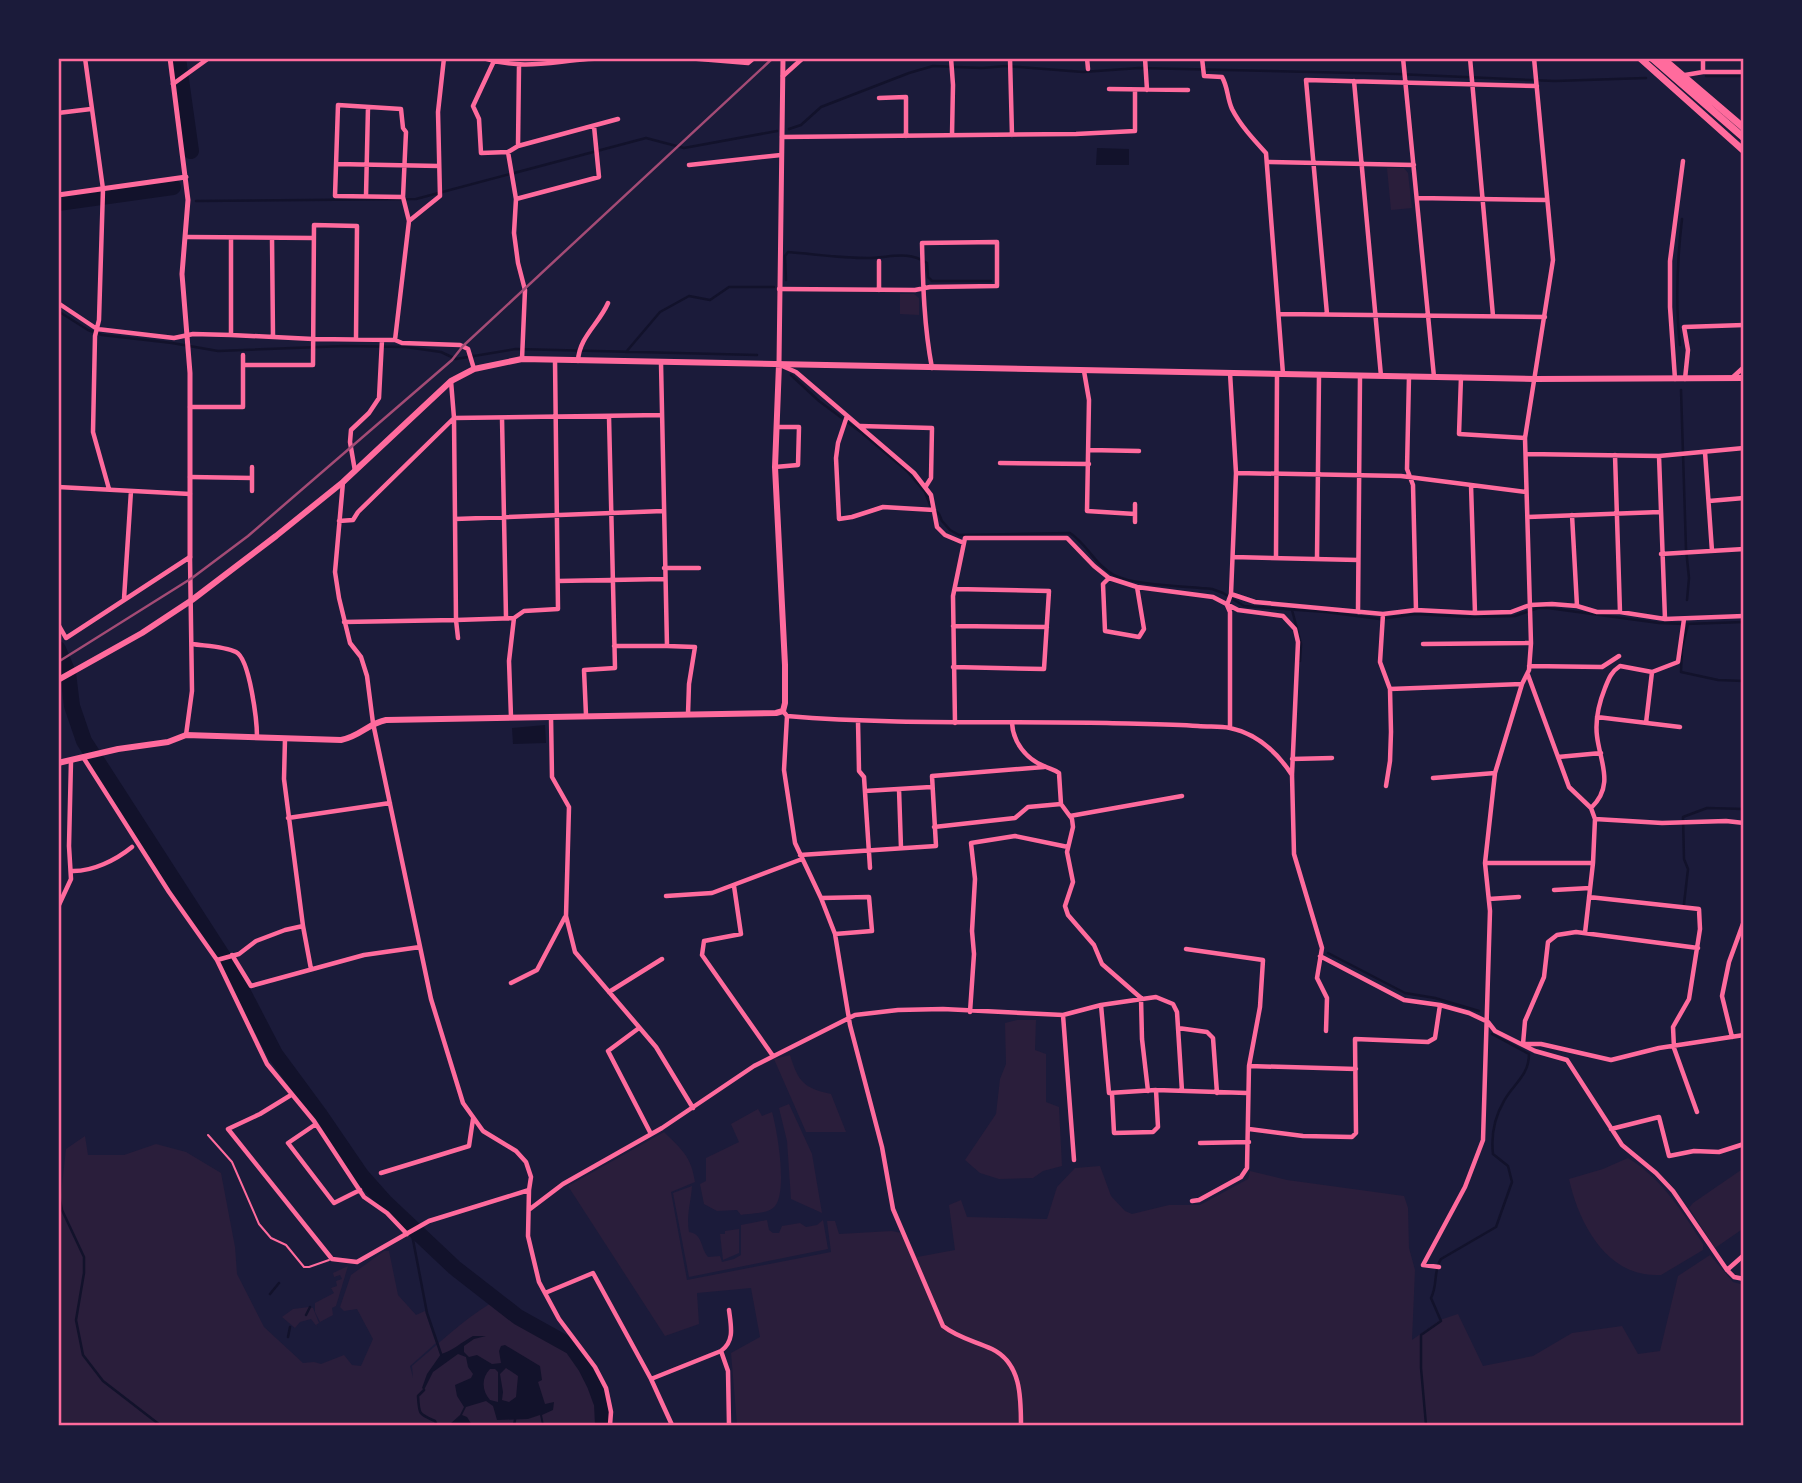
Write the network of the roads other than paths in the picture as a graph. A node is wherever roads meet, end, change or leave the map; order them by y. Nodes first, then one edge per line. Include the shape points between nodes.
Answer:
1 (85, 58) edge
2 (170, 58) edge
3 (209, 58) edge
4 (444, 58) edge
5 (484, 58) edge
6 (614, 58) edge
7 (655, 58) edge
8 (687, 58) edge
9 (754, 58) edge
10 (783, 58) edge
11 (803, 58) edge
12 (951, 58) edge
13 (1010, 58) edge
14 (1087, 58) edge
15 (1145, 58) edge
16 (1202, 58) edge
17 (1403, 58) edge
18 (1470, 58) edge
19 (1534, 58) edge
20 (1640, 58) edge
21 (1652, 58) edge
22 (1662, 58) edge
23 (1703, 58) edge
24 (494, 61) junction
25 (519, 66) junction
26 (1088, 69) dead end
27 (1703, 72) junction
28 (1744, 72) edge
29 (1685, 75) junction
30 (783, 76) junction
31 (1354, 80) junction
32 (1406, 82) junction
33 (173, 83) junction
34 (1473, 83) junction
35 (1537, 86) junction
36 (1110, 89) dead end
37 (1135, 90) junction
38 (1147, 90) junction
39 (1188, 90) dead end
40 (879, 98) dead end
41 (368, 107) junction
42 (91, 109) junction
43 (58, 113) edge
44 (618, 119) dead end
45 (594, 126) junction
46 (1744, 128) edge
47 (952, 135) junction
48 (1012, 135) junction
49 (906, 136) junction
50 (782, 137) junction
51 (1744, 138) edge
52 (518, 146) junction
53 (1744, 151) edge
54 (508, 152) junction
55 (781, 155) junction
56 (1683, 161) dead end
57 (1268, 162) junction
58 (1312, 162) junction
59 (1361, 163) junction
60 (336, 164) junction
61 (366, 164) junction
62 (403, 165) junction
63 (689, 165) dead end
64 (439, 166) junction
65 (1414, 166) junction
66 (186, 177) junction
67 (103, 191) junction
68 (58, 195) edge
69 (366, 196) junction
70 (402, 197) junction
71 (1417, 198) junction
72 (516, 199) junction
73 (1483, 199) junction
74 (1547, 200) junction
75 (409, 221) junction
76 (187, 237) junction
77 (231, 238) junction
78 (272, 238) junction
79 (313, 238) junction
80 (879, 261) dead end
81 (779, 289) junction
82 (923, 289) junction
83 (879, 290) junction
84 (58, 303) edge
85 (608, 303) dead end
86 (1279, 314) junction
87 (1327, 314) junction
88 (1375, 315) junction
89 (1428, 315) junction
90 (1493, 316) junction
91 (1545, 317) junction
92 (1744, 325) edge
93 (96, 332) junction
94 (231, 335) junction
95 (273, 336) junction
96 (187, 337) junction
97 (313, 339) junction
98 (356, 339) junction
99 (382, 340) junction
100 (395, 340) junction
101 (522, 353) junction
102 (243, 355) dead end
103 (555, 360) junction
104 (578, 361) junction
105 (661, 363) junction
106 (779, 364) junction
107 (243, 365) junction
108 (1744, 367) edge
109 (474, 369) junction
110 (933, 369) junction
111 (1084, 371) junction
112 (1230, 373) junction
113 (1280, 374) junction
114 (1319, 375) junction
115 (1360, 376) junction
116 (1381, 376) junction
117 (1409, 376) junction
118 (1434, 377) junction
119 (1461, 377) junction
120 (1732, 378) junction
121 (1744, 378) edge
122 (1535, 379) junction
123 (1675, 380) junction
124 (1685, 380) junction
125 (451, 381) junction
126 (190, 407) junction
127 (662, 415) junction
128 (609, 416) junction
129 (847, 416) junction
130 (555, 417) junction
131 (454, 418) junction
132 (502, 418) junction
133 (859, 426) junction
134 (777, 427) junction
135 (1525, 438) junction
136 (1744, 448) edge
137 (1089, 450) junction
138 (1139, 451) dead end
139 (1705, 452) junction
140 (1526, 454) junction
141 (1615, 455) junction
142 (1659, 456) junction
143 (1000, 463) dead end
144 (1088, 464) junction
145 (252, 467) dead end
146 (775, 467) junction
147 (355, 471) junction
148 (1236, 473) junction
149 (1276, 473) junction
150 (1318, 473) junction
151 (1359, 475) junction
152 (190, 477) junction
153 (1410, 477) junction
154 (252, 478) junction
155 (343, 482) junction
156 (1471, 485) junction
157 (58, 486) edge
158 (926, 486) junction
159 (109, 489) junction
160 (131, 491) junction
161 (252, 491) dead end
162 (1527, 492) junction
163 (190, 494) junction
164 (1744, 498) edge
165 (1709, 501) junction
166 (1135, 504) dead end
167 (934, 510) junction
168 (663, 511) junction
169 (1660, 512) junction
170 (611, 513) junction
171 (1135, 513) junction
172 (1615, 513) junction
173 (556, 515) junction
174 (1572, 515) junction
175 (504, 517) junction
176 (1528, 517) junction
177 (454, 519) junction
178 (339, 521) junction
179 (1135, 522) dead end
180 (964, 543) junction
181 (1744, 549) edge
182 (1712, 551) junction
183 (1661, 554) junction
184 (190, 557) junction
185 (1233, 557) junction
186 (1276, 558) junction
187 (1317, 559) junction
188 (1358, 560) junction
189 (664, 568) junction
190 (699, 568) dead end
191 (1109, 578) junction
192 (664, 579) junction
193 (612, 580) junction
194 (558, 581) junction
195 (1137, 587) junction
196 (955, 589) junction
197 (1231, 594) junction
198 (124, 600) junction
199 (192, 600) junction
200 (1227, 605) junction
201 (1530, 605) junction
202 (1577, 606) junction
203 (1416, 610) junction
204 (1358, 612) junction
205 (1620, 612) junction
206 (1383, 614) junction
207 (1475, 614) junction
208 (1744, 616) edge
209 (506, 617) junction
210 (514, 618) junction
211 (1665, 619) junction
212 (1684, 619) junction
213 (456, 620) junction
214 (344, 622) junction
215 (58, 624) edge
216 (953, 626) junction
217 (1047, 627) junction
218 (457, 638) dead end
219 (192, 643) junction
220 (1531, 643) junction
221 (1423, 644) dead end
222 (614, 646) junction
223 (667, 646) junction
224 (1619, 656) dead end
225 (1529, 666) junction
226 (953, 667) junction
227 (1652, 672) junction
228 (1528, 674) junction
229 (59, 680) edge
230 (1522, 684) junction
231 (1390, 689) junction
232 (785, 713) junction
233 (688, 714) junction
234 (586, 715) junction
235 (511, 717) junction
236 (551, 717) junction
237 (1597, 717) junction
238 (858, 721) junction
239 (373, 723) junction
240 (955, 723) junction
241 (1012, 723) junction
242 (1646, 723) junction
243 (1681, 727) dead end
244 (1230, 728) junction
245 (186, 735) junction
246 (257, 738) junction
247 (285, 739) junction
248 (1601, 753) junction
249 (84, 756) junction
250 (1558, 757) junction
251 (1332, 758) dead end
252 (1292, 760) junction
253 (71, 761) junction
254 (58, 762) edge
255 (1045, 767) junction
256 (1495, 773) junction
257 (1292, 775) junction
258 (1433, 778) dead end
259 (1387, 786) dead end
260 (931, 787) junction
261 (899, 789) junction
262 (864, 791) junction
263 (1182, 796) dead end
264 (390, 803) junction
265 (1061, 804) junction
266 (1591, 808) junction
267 (1070, 816) junction
268 (288, 818) junction
269 (1595, 819) junction
270 (1744, 823) edge
271 (934, 827) junction
272 (1068, 846) junction
273 (132, 847) dead end
274 (901, 848) junction
275 (869, 850) junction
276 (802, 857) junction
277 (1485, 863) junction
278 (1593, 863) junction
279 (870, 867) dead end
280 (71, 872) junction
281 (734, 886) junction
282 (1590, 888) junction
283 (1554, 890) dead end
284 (666, 896) dead end
285 (1519, 897) dead end
286 (1589, 897) junction
287 (821, 898) junction
288 (1489, 899) junction
289 (58, 907) edge
290 (566, 916) junction
291 (1744, 921) edge
292 (303, 926) junction
293 (1585, 933) junction
294 (835, 934) junction
295 (421, 947) junction
296 (1186, 948) dead end
297 (1698, 948) junction
298 (232, 955) junction
299 (1320, 956) junction
300 (662, 959) dead end
301 (217, 960) junction
302 (311, 969) junction
303 (511, 983) dead end
304 (610, 992) junction
305 (1141, 998) junction
306 (1101, 1005) junction
307 (1440, 1005) junction
308 (970, 1012) junction
309 (1063, 1015) junction
310 (850, 1018) junction
311 (1488, 1022) junction
312 (639, 1028) junction
313 (1178, 1028) junction
314 (1326, 1031) dead end
315 (1744, 1034) edge
316 (1732, 1038) junction
317 (1523, 1044) junction
318 (1674, 1048) junction
319 (773, 1056) junction
320 (1249, 1066) junction
321 (1356, 1069) junction
322 (1156, 1090) junction
323 (1148, 1091) junction
324 (1182, 1091) junction
325 (1217, 1093) junction
326 (1247, 1093) junction
327 (1112, 1094) junction
328 (291, 1095) junction
329 (693, 1108) junction
330 (1697, 1112) dead end
331 (473, 1118) junction
332 (316, 1124) junction
333 (1249, 1129) junction
334 (1611, 1129) junction
335 (651, 1134) junction
336 (208, 1135) dead end
337 (1249, 1142) junction
338 (1200, 1143) dead end
339 (1744, 1144) edge
340 (1074, 1160) dead end
341 (381, 1173) dead end
342 (360, 1190) junction
343 (529, 1190) junction
344 (1192, 1201) dead end
345 (529, 1209) junction
346 (407, 1234) junction
347 (1744, 1255) edge
348 (332, 1259) junction
349 (1436, 1267) dead end
350 (1727, 1270) junction
351 (1744, 1279) edge
352 (545, 1293) junction
353 (729, 1310) dead end
354 (721, 1351) junction
355 (650, 1378) junction
356 (610, 1425) edge
357 (672, 1425) edge
358 (729, 1425) edge
359 (1021, 1425) edge

1 - 42 street
2 - 33 street
3 - 33 street
4 - 64 street
5 - 24 street
6 - 7 street
6 - 25 street
8 - 9 street via 748,63
10 - 30 street
11 - 30 street
12 - 47 street
13 - 48 street
14 - 26 street
15 - 38 street
16 - 57 street via 1204,76 1222,77 1231,107
17 - 32 street
18 - 34 street
19 - 35 street
20 - 53 highway
21 - 51 highway
22 - 29 highway
23 - 27 street
24 - 25 street
24 - 54 street via 473,106 479,120 481,153
25 - 52 street
27 - 28 street
27 - 29 street
29 - 46 highway
30 - 50 street
31 - 32 street
31 - 58 street via 1306,80
31 - 59 street
32 - 34 street
32 - 65 street
33 - 66 street
34 - 35 street
34 - 73 street
35 - 74 street
36 - 37 street
37 - 38 street
37 - 48 street via 1135,131
38 - 39 street
40 - 49 street via 906,97
41 - 60 street via 338,106
41 - 61 street
41 - 62 street via 401,109 407,132
42 - 43 street
42 - 67 street
44 - 45 street
45 - 52 street
45 - 72 street via 599,177
47 - 48 street
47 - 49 street
49 - 50 street
50 - 55 street
52 - 54 street
54 - 72 street
55 - 63 street
55 - 81 street
56 - 123 street via 1671,261
57 - 58 street
57 - 86 street
58 - 59 street
58 - 87 street
59 - 65 street
59 - 88 street
60 - 61 street
60 - 69 street via 335,196
61 - 62 street
61 - 69 street
62 - 64 street
62 - 70 street
64 - 75 street via 440,196
65 - 71 street
66 - 67 street
66 - 76 street
67 - 68 street
67 - 93 street
69 - 70 street
70 - 75 street
71 - 73 street
71 - 89 street
72 - 101 street via 514,233 525,290
73 - 74 street
73 - 90 street
74 - 91 street via 1553,260
75 - 100 street
76 - 77 street
76 - 96 street via 182,274
77 - 78 street
77 - 94 street
78 - 79 street
78 - 95 street
79 - 97 street
79 - 98 street via 314,225 356,226
80 - 83 street
81 - 83 street
81 - 106 street
82 - 82 street via 922,243 997,242 997,286
82 - 83 street
82 - 110 street
84 - 93 street
85 - 104 street via 578,347
86 - 87 street
86 - 113 street
87 - 88 street
88 - 89 street
88 - 116 street
89 - 90 street
89 - 118 street
90 - 91 street
91 - 122 street
92 - 124 street via 1684,327 1688,350
93 - 96 street
93 - 159 street via 93,432
94 - 95 street
94 - 96 street
95 - 97 street
96 - 126 street
97 - 98 street
97 - 107 street via 313,365
98 - 99 street
99 - 100 street
99 - 147 street via 379,398 351,430
100 - 109 street via 460,345 468,349
101 - 103 main road
101 - 109 main road
102 - 107 street
103 - 104 main road
103 - 130 street
104 - 105 main road
105 - 106 main road
105 - 127 street
106 - 110 main road
106 - 129 street via 796,372
106 - 134 main road
107 - 126 street via 243,407
108 - 120 street
109 - 125 main road
110 - 111 main road
111 - 112 main road
111 - 137 street
112 - 113 main road
112 - 148 street
113 - 114 main road
113 - 149 street
114 - 115 main road
114 - 150 street
115 - 116 main road
115 - 151 street
116 - 117 main road
117 - 118 main road
117 - 153 street
118 - 119 main road
119 - 122 main road
119 - 135 street via 1459,434
120 - 121 main road
120 - 124 main road
122 - 123 main road
122 - 135 street
123 - 124 main road
125 - 131 street
125 - 147 main road
126 - 152 street
127 - 128 street
127 - 168 street
128 - 130 street
128 - 170 street
129 - 133 street
129 - 167 street via 836,458 839,519 883,507
130 - 132 street
130 - 173 street
131 - 132 street
131 - 177 street
131 - 178 street via 354,520
132 - 175 street
133 - 158 street
133 - 158 street via 932,428 932,478
134 - 146 main road
134 - 146 street via 799,427 799,440 797,465
135 - 140 street
136 - 139 street
137 - 138 street
137 - 144 street
139 - 142 street
139 - 165 street
140 - 141 street
140 - 162 street
141 - 142 street
141 - 172 street
142 - 169 street
143 - 144 street
144 - 171 street via 1087,511
145 - 154 street
146 - 232 main road
147 - 155 main road
148 - 149 street
148 - 185 street
149 - 150 street
149 - 186 street
150 - 151 street
150 - 187 street
151 - 153 street
151 - 188 street
152 - 154 street
152 - 163 street
153 - 156 street
153 - 203 street
154 - 161 street
155 - 178 street
155 - 199 main road
156 - 162 street
156 - 207 street
157 - 159 street
158 - 167 street
159 - 160 street
160 - 163 street
160 - 198 street
162 - 176 street
163 - 184 street
164 - 165 street
165 - 182 street
166 - 171 street
167 - 180 street via 937,527
168 - 170 street
168 - 189 street
169 - 172 street
169 - 183 street
170 - 173 street
170 - 193 street
171 - 179 street
172 - 174 street
172 - 205 street
173 - 175 street
173 - 194 street
174 - 176 street
174 - 202 street
175 - 177 street
175 - 209 street
176 - 201 street
177 - 213 street
178 - 214 street via 335,572
180 - 191 street via 965,538 1067,538
180 - 196 street
181 - 182 street
182 - 183 street
183 - 211 street
184 - 198 street
184 - 199 street
185 - 186 street
185 - 197 street
186 - 187 street
187 - 188 street
188 - 204 street
189 - 190 street
189 - 192 street
191 - 195 street
191 - 195 street via 1104,584 1105,631 1139,637 1144,628
192 - 193 street
192 - 223 street
193 - 194 street
193 - 222 street
194 - 210 street via 558,609 524,611
195 - 200 street via 1213,597
196 - 216 street
196 - 217 street via 1049,591
197 - 200 street
197 - 204 street via 1255,602
198 - 215 street via 66,638
199 - 219 street
199 - 229 main road
200 - 244 street
200 - 252 street via 1283,616 1294,629 1298,642
201 - 202 street
201 - 207 street via 1511,612
201 - 220 street
202 - 205 street
203 - 206 street
203 - 207 street
204 - 206 street
205 - 211 street
206 - 231 street via 1380,662
208 - 212 street
209 - 210 street
209 - 213 street
210 - 235 street via 509,661
211 - 212 street
212 - 227 street via 1678,662
213 - 214 street
213 - 218 street
214 - 239 street via 367,676
216 - 217 street
216 - 226 street
217 - 226 street via 1044,669
219 - 245 street
219 - 246 street via 242,656
220 - 221 street
220 - 225 street
222 - 223 street
222 - 234 street via 614,668 584,670
223 - 233 street via 695,647
224 - 225 street via 1602,667
225 - 228 street
226 - 240 street
227 - 237 street via 1620,666 1612,672
227 - 242 street
228 - 230 street
228 - 250 street
230 - 231 street
230 - 256 street
231 - 259 street
232 - 233 main road
232 - 238 street
232 - 276 street via 784,770 795,843
233 - 234 main road
234 - 236 main road
235 - 236 main road
235 - 239 main road
236 - 290 street via 552,777 569,807
237 - 242 street
237 - 248 street
238 - 240 street
238 - 262 street
239 - 247 main road via 354,738
239 - 264 street
240 - 241 street
241 - 244 street
241 - 255 street via 1021,749
242 - 243 street
244 - 257 street via 1260,740 1280,756
245 - 246 main road
245 - 249 main road
246 - 247 main road
247 - 268 street
248 - 250 street
248 - 266 street via 1604,780
249 - 253 main road
249 - 301 street
250 - 266 street via 1569,787
251 - 252 street
252 - 257 street
253 - 254 main road
253 - 280 street
255 - 260 street via 932,776
255 - 265 street via 1059,773
256 - 258 street
256 - 277 street
257 - 299 street via 1294,854 1322,948
260 - 261 street
260 - 271 street
261 - 262 street
261 - 274 street
262 - 275 street
263 - 267 street
264 - 268 street
264 - 295 street
265 - 267 street
265 - 271 street via 1028,807 1015,818
266 - 269 street
267 - 272 street via 1073,827
268 - 292 street
269 - 270 street
269 - 278 street
271 - 274 street via 936,846
272 - 305 street via 1073,882 1066,898 1068,915 1094,946 1102,964
272 - 308 street via 1015,836 971,843 975,879
273 - 280 street via 120,857
274 - 275 street
275 - 276 street
275 - 279 street
276 - 281 street
276 - 287 street
277 - 278 street
277 - 288 street
278 - 282 street
280 - 289 street
281 - 284 street via 712,893
281 - 319 street via 741,934 704,941 702,955
282 - 283 street
282 - 286 street
285 - 288 street
286 - 293 street
286 - 297 street via 1699,909
287 - 294 street
287 - 294 street via 869,897 872,931
288 - 311 street
290 - 303 street via 537,970
290 - 304 street via 575,952
291 - 316 street via 1728,962 1722,996
292 - 298 street via 256,941
292 - 302 street
293 - 297 street
293 - 317 street via 1557,935 1548,942 1544,977 1525,1021
294 - 310 street
295 - 302 street
295 - 331 street via 455,1078
296 - 320 street via 1263,960
297 - 318 street via 1689,999 1673,1027
298 - 301 street
298 - 302 street via 251,986
299 - 307 street via 1404,1000
299 - 314 street via 1317,978 1326,998
300 - 304 street
301 - 328 street via 267,1064
304 - 312 street
305 - 306 street
305 - 313 street via 1156,997 1173,1004
305 - 323 street
306 - 309 street
306 - 327 street
307 - 311 street
307 - 321 street via 1435,1038 1428,1042 1355,1039
308 - 309 street
308 - 310 street via 898,1010
309 - 340 street
310 - 319 street
310 - 359 street via 893,1209 943,1326 1007,1358 1019,1388
311 - 317 street via 1495,1031
311 - 349 street via 1483,1140 1465,1187 1423,1265
312 - 329 street
312 - 335 street via 608,1051
313 - 324 street
313 - 325 street via 1207,1032 1213,1038
315 - 316 street
316 - 318 street
317 - 318 street via 1611,1060
317 - 334 street via 1567,1060
318 - 330 street
319 - 329 street
320 - 321 street
320 - 326 street
321 - 333 street via 1356,1133 1352,1137
322 - 323 street
322 - 324 street
322 - 327 street via 1158,1127 1153,1132 1114,1132
323 - 327 street
324 - 325 street
325 - 326 street
326 - 333 street
328 - 332 street
328 - 348 street via 228,1129
329 - 335 street
331 - 341 street via 469,1146
331 - 343 street via 483,1131 526,1162
332 - 342 street
332 - 342 street via 288,1143 334,1203
333 - 337 street
334 - 339 street via 1659,1117 1669,1156 1718,1152
334 - 350 street via 1622,1145 1673,1191
335 - 345 street
336 - 348 lane via 232,1162 253,1213 271,1238 286,1244 306,1268
337 - 338 street
337 - 344 street via 1247,1168 1241,1177
342 - 346 street
343 - 345 street
343 - 346 street via 429,1221
345 - 352 street via 533,1263
346 - 348 street via 358,1262
347 - 350 street
350 - 351 street
352 - 355 street via 593,1273
352 - 356 street via 596,1367 610,1401
353 - 354 street via 732,1332 729,1346
354 - 355 street
354 - 358 street via 728,1371
355 - 357 street

